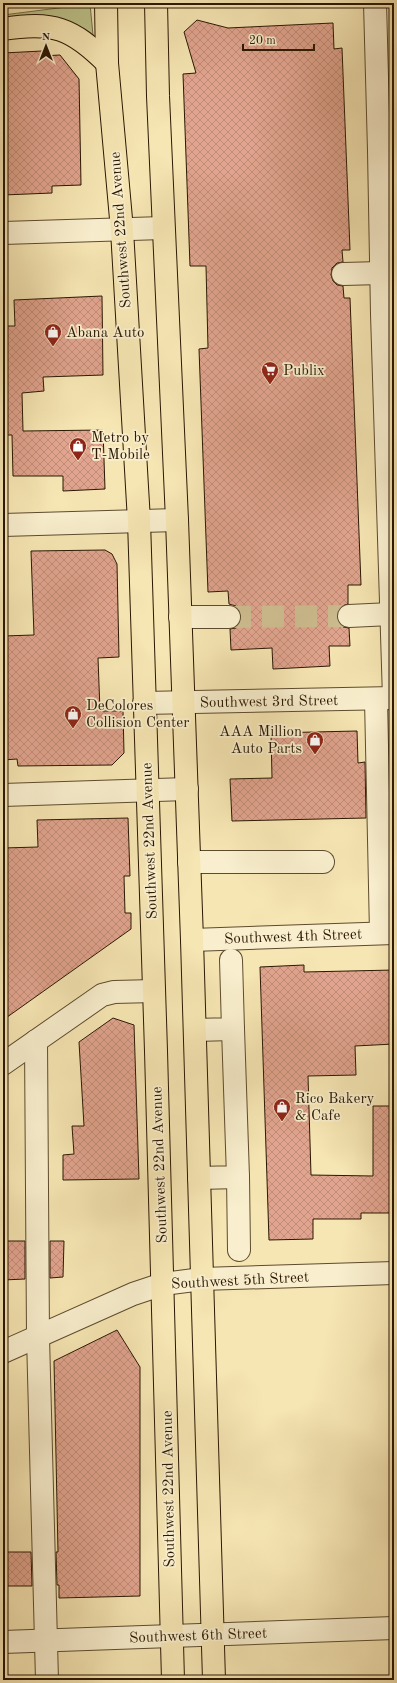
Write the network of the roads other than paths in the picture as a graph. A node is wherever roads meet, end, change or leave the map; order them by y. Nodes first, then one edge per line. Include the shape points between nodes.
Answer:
1 (106, 3) edge
2 (156, 3) edge
3 (374, 3) edge
4 (3, 29) edge
5 (107, 63) junction
6 (387, 151) edge
7 (163, 228) junction
8 (122, 230) junction
9 (3, 233) edge
10 (381, 273) junction
11 (343, 274) dead end
12 (388, 336) edge
13 (176, 520) junction
14 (138, 521) junction
15 (3, 525) edge
16 (391, 614) junction
17 (349, 616) tunnel mouth
18 (229, 617) tunnel mouth
19 (180, 618) junction
20 (388, 698) edge
21 (144, 703) junction
22 (184, 703) junction
23 (187, 789) junction
24 (147, 791) junction
25 (3, 795) edge
26 (189, 862) junction
27 (323, 862) dead end
28 (388, 933) edge
29 (192, 940) junction
30 (232, 960) dead end
31 (154, 991) junction
32 (233, 1028) junction
33 (195, 1030) junction
34 (36, 1041) junction
35 (3, 1064) edge
36 (238, 1177) junction
37 (199, 1178) junction
38 (239, 1250) dead end
39 (394, 1273) edge
40 (202, 1278) junction
41 (163, 1284) junction
42 (38, 1337) junction
43 (3, 1352) edge
44 (394, 1628) edge
45 (212, 1634) junction
46 (171, 1635) junction
47 (46, 1640) junction
48 (3, 1642) edge
49 (47, 1680) edge
50 (173, 1680) edge
51 (214, 1680) edge

1 - 5 main road, Southwest 22nd Avenue
2 - 7 main road
3 - 6 street
4 - 5 main road via 50,26 83,41
5 - 8 main road, Southwest 22nd Avenue
6 - 10 street
7 - 8 street
7 - 13 main road
8 - 9 street
8 - 14 main road, Southwest 22nd Avenue
10 - 11 street
10 - 12 street
12 - 16 street
13 - 14 street
13 - 19 main road
14 - 15 street
14 - 21 main road, Southwest 22nd Avenue
16 - 17 street
16 - 20 street
18 - 19 street
19 - 22 main road
20 - 22 street, Southwest 3rd Street
20 - 28 street
21 - 22 street, Southwest 3rd Street
21 - 24 main road, Southwest 22nd Avenue
22 - 23 main road
23 - 24 street
23 - 26 main road
24 - 25 street
24 - 31 main road, Southwest 22nd Avenue
26 - 27 street
26 - 29 main road
28 - 29 street, Southwest 4th Street
29 - 33 main road
30 - 32 street
31 - 34 street via 114,992 102,995
31 - 41 main road, Southwest 22nd Avenue
32 - 33 street
32 - 36 street
33 - 37 main road
34 - 35 street
34 - 42 street
36 - 37 street
36 - 38 street
37 - 40 main road
39 - 40 street, Southwest 5th Street
40 - 41 street, Southwest 5th Street
40 - 45 main road
41 - 42 street, Southwest 5th Street via 132,1294
41 - 46 main road, Southwest 22nd Avenue
42 - 43 street, Southwest 5th Street
42 - 47 street
44 - 45 street, Southwest 6th Street
45 - 46 street, Southwest 6th Street
45 - 51 main road
46 - 47 street, Southwest 6th Street
46 - 50 main road, Southwest 22nd Avenue
47 - 48 street, Southwest 6th Street
47 - 49 street

